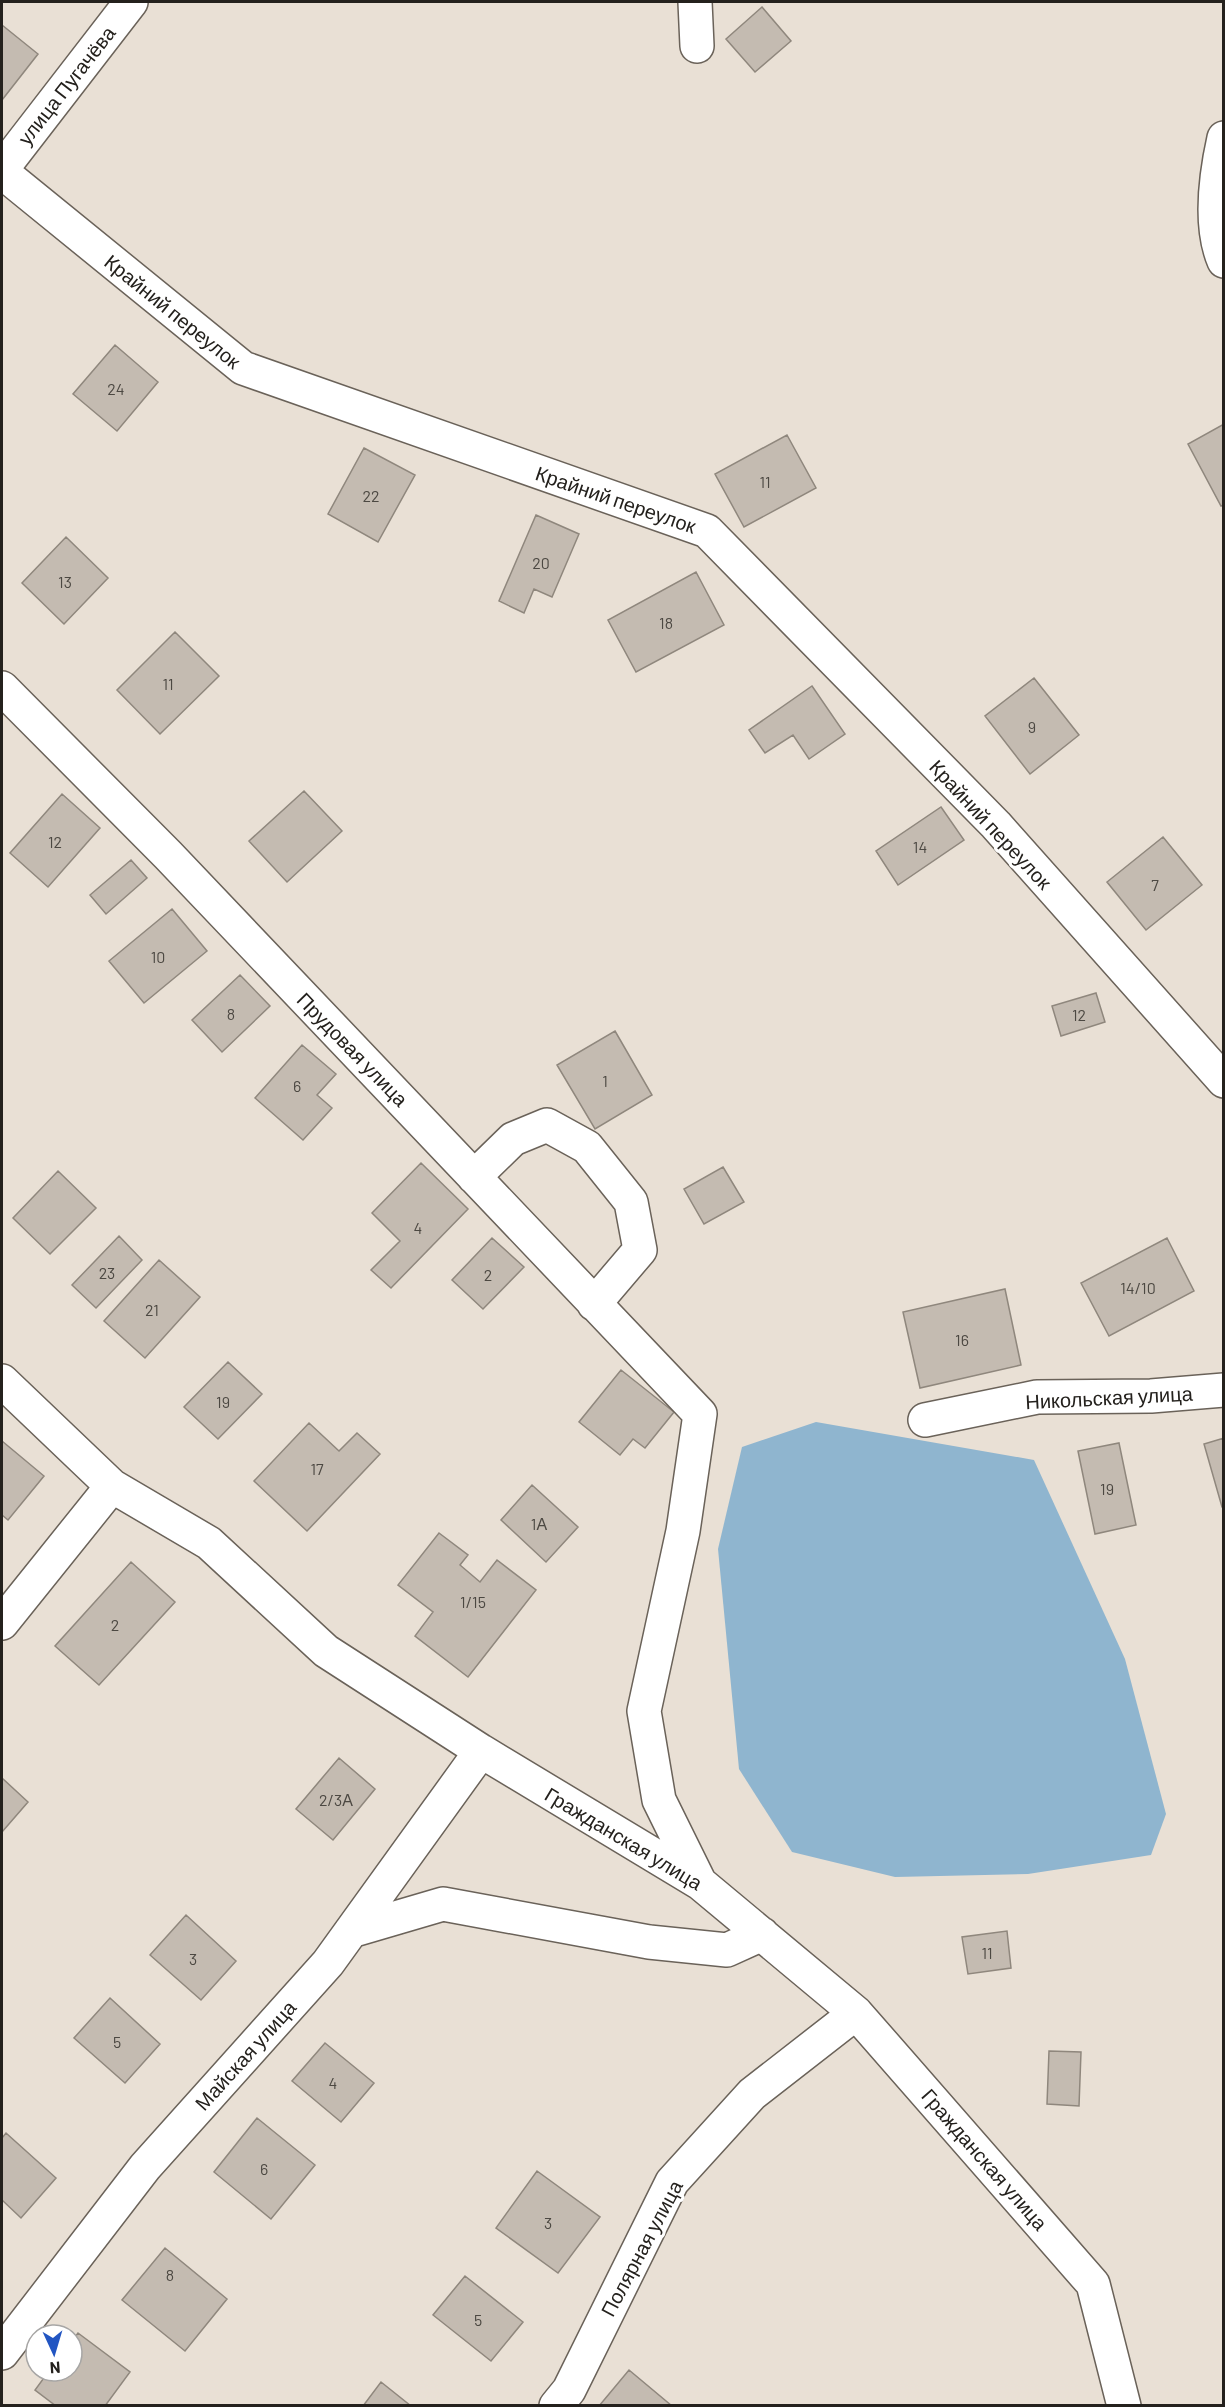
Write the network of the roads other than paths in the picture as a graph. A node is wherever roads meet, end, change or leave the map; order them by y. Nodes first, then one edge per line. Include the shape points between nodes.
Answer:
1 (131, 2) edge
2 (695, 2) edge
3 (698, 46) dead end
4 (1224, 138) edge
5 (2, 170) edge
6 (1224, 261) edge
7 (2, 688) edge
8 (1224, 1081) edge
9 (474, 1177) junction
10 (594, 1304) junction
11 (2, 1381) edge
12 (1224, 1390) edge
13 (925, 1420) dead end
14 (112, 1486) junction
15 (2, 1623) edge
16 (480, 1751) junction
17 (700, 1883) junction
18 (351, 1931) junction
19 (762, 1934) junction
20 (856, 2013) junction
21 (2, 2353) edge
22 (556, 2406) edge
23 (1124, 2406) edge

1 - 5 street, улица Пугачёва
2 - 3 street
4 - 6 street via 1215,180 1218,249
5 - 8 street, Крайний переулок via 243,368 707,531 996,825
7 - 9 street, Прудовая улица via 168,855
9 - 10 street, Прудовая улица
9 - 10 street via 513,1139 547,1125 587,1147 631,1202 640,1250
10 - 17 street, Прудовая улица via 700,1414 683,1531 644,1711 659,1800
11 - 14 street, Гражданская улица
12 - 13 street, Никольская улица via 1151,1396 1037,1397
14 - 15 street
14 - 16 street, Гражданская улица via 209,1543 326,1651
16 - 17 street, Гражданская улица
16 - 18 street, Майская улица
17 - 19 street, Гражданская улица
18 - 19 street via 443,1904 649,1942 716,1949 727,1950
18 - 21 street, Майская улица via 328,1963 145,2167
19 - 20 street, Гражданская улица
20 - 22 street, Полярная улица via 752,2094 672,2182 569,2390
20 - 23 street, Гражданская улица via 1093,2284

